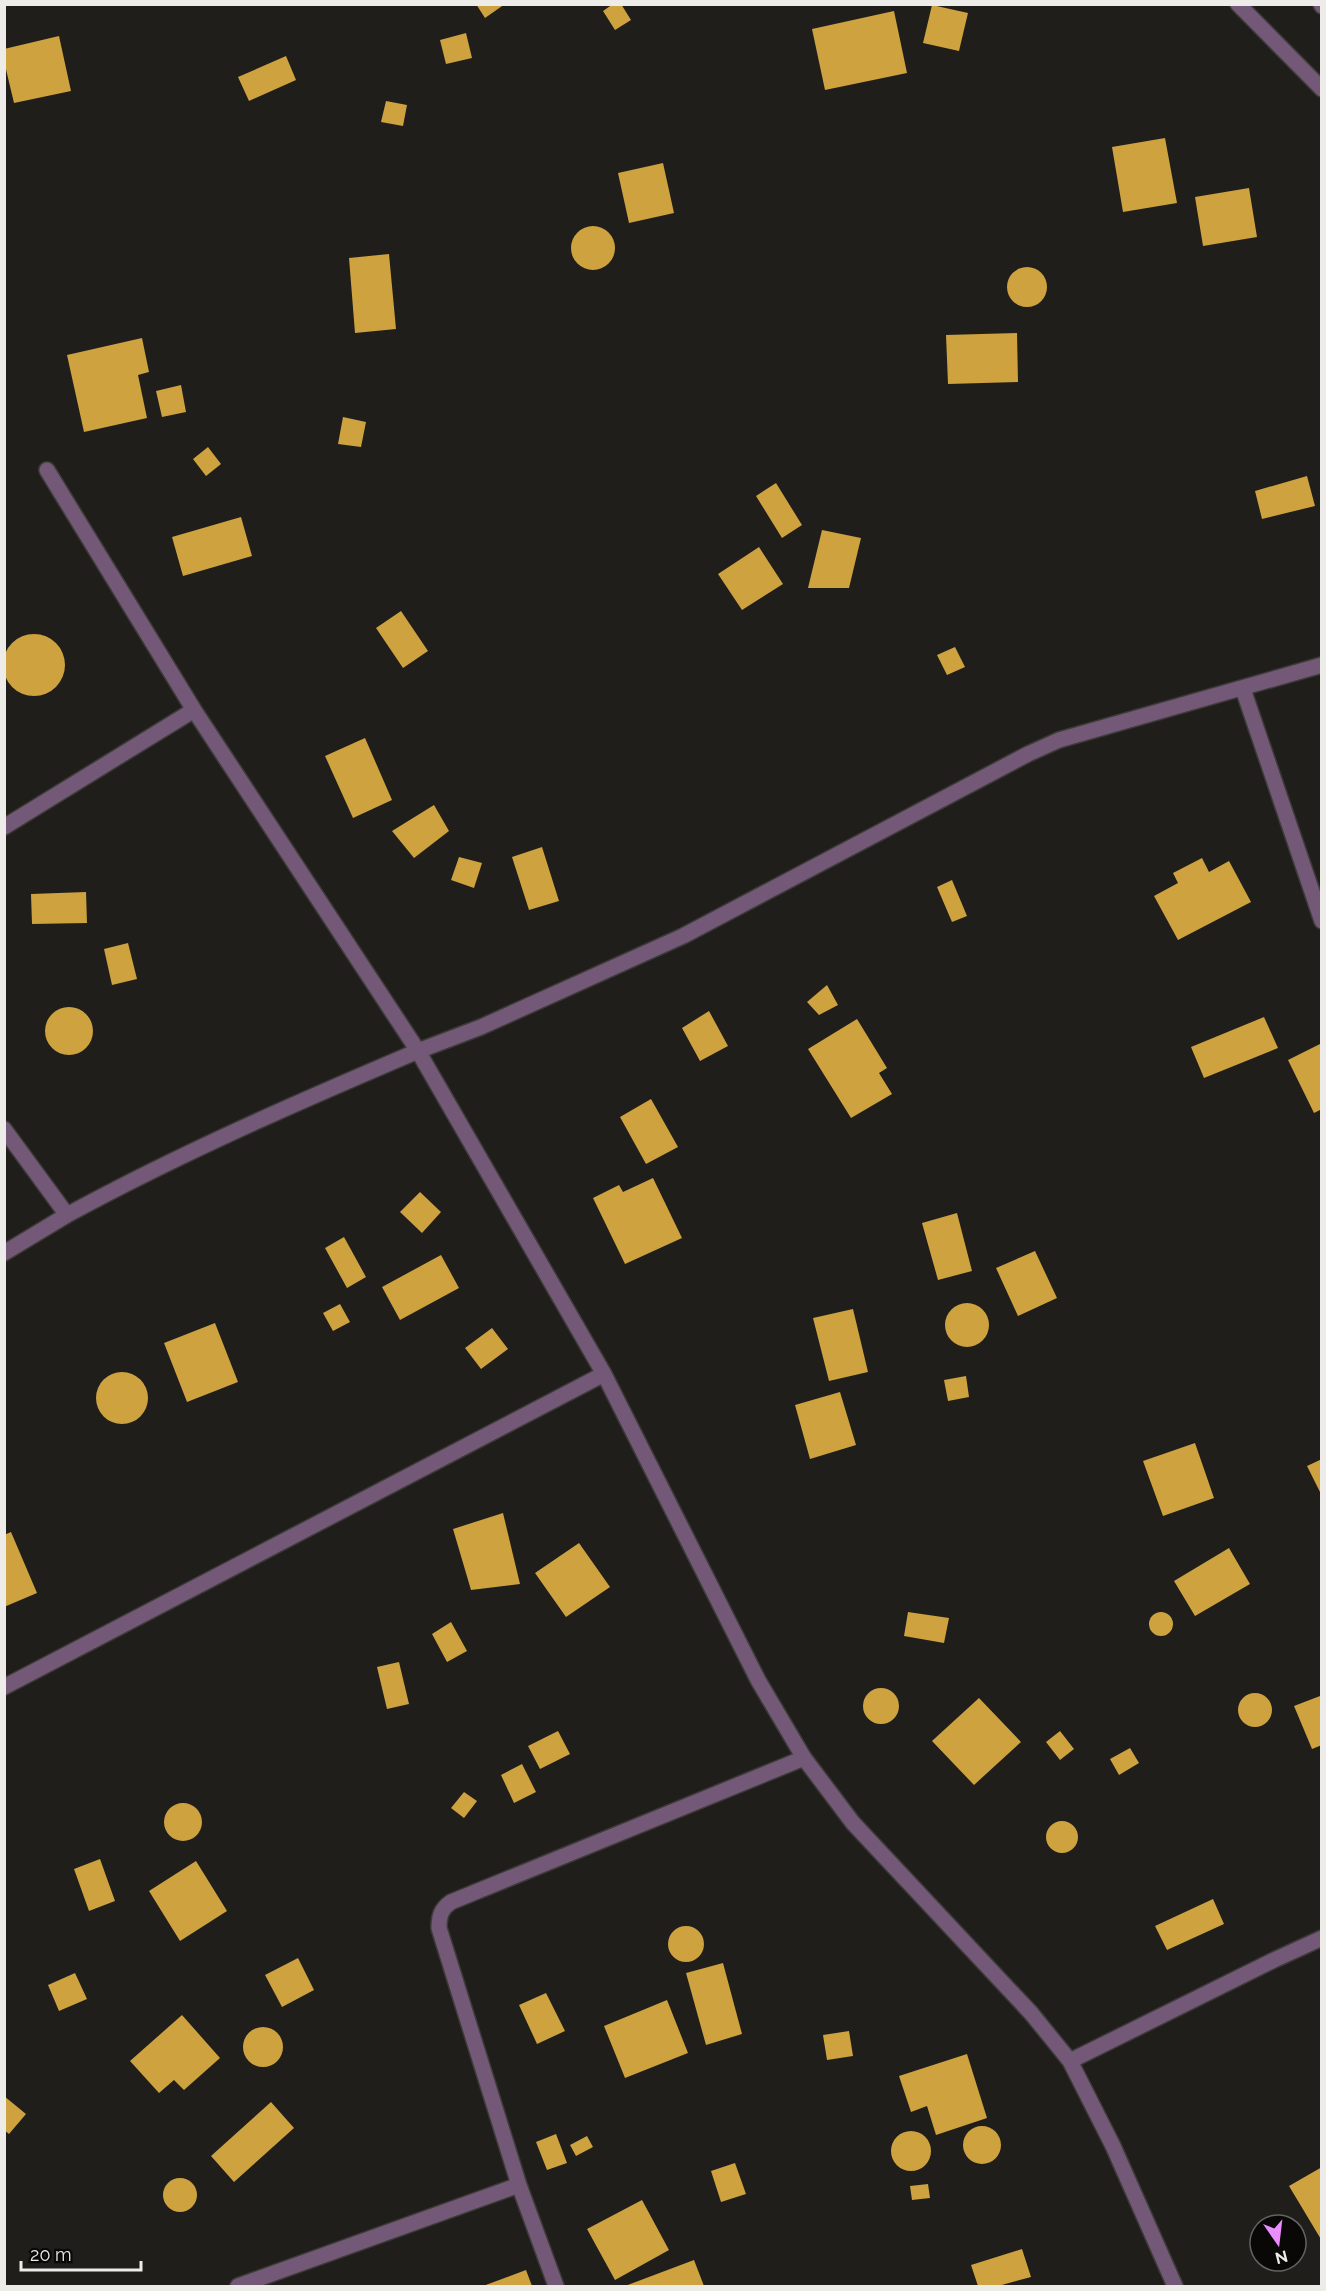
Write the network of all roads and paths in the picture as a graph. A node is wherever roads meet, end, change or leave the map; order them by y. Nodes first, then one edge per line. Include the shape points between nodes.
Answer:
1 (1238, 4) edge
2 (1322, 89) edge
3 (46, 470) dead end
4 (1322, 665) edge
5 (1243, 689) junction
6 (195, 710) junction
7 (4, 827) edge
8 (1322, 921) edge
9 (418, 1051) junction
10 (4, 1129) edge
11 (67, 1215) junction
12 (4, 1253) edge
13 (604, 1374) junction
14 (4, 1687) edge
15 (804, 1758) junction
16 (1322, 1938) edge
17 (1070, 2061) junction
18 (519, 2185) junction
19 (238, 2286) edge
20 (556, 2286) edge
21 (1175, 2286) edge

1 - 2 street
3 - 6 street
4 - 5 street
5 - 8 street
5 - 9 street via 1059,741 1028,754 683,936 481,1027
6 - 7 street
6 - 9 street
9 - 11 street via 234,1131
9 - 13 street
10 - 11 street
11 - 12 street
13 - 14 street
13 - 15 street via 758,1680
15 - 17 street via 853,1823 1031,2013
15 - 18 street via 443,1908 439,1928
16 - 17 street
17 - 21 street via 1113,2146
18 - 19 street
18 - 20 street

